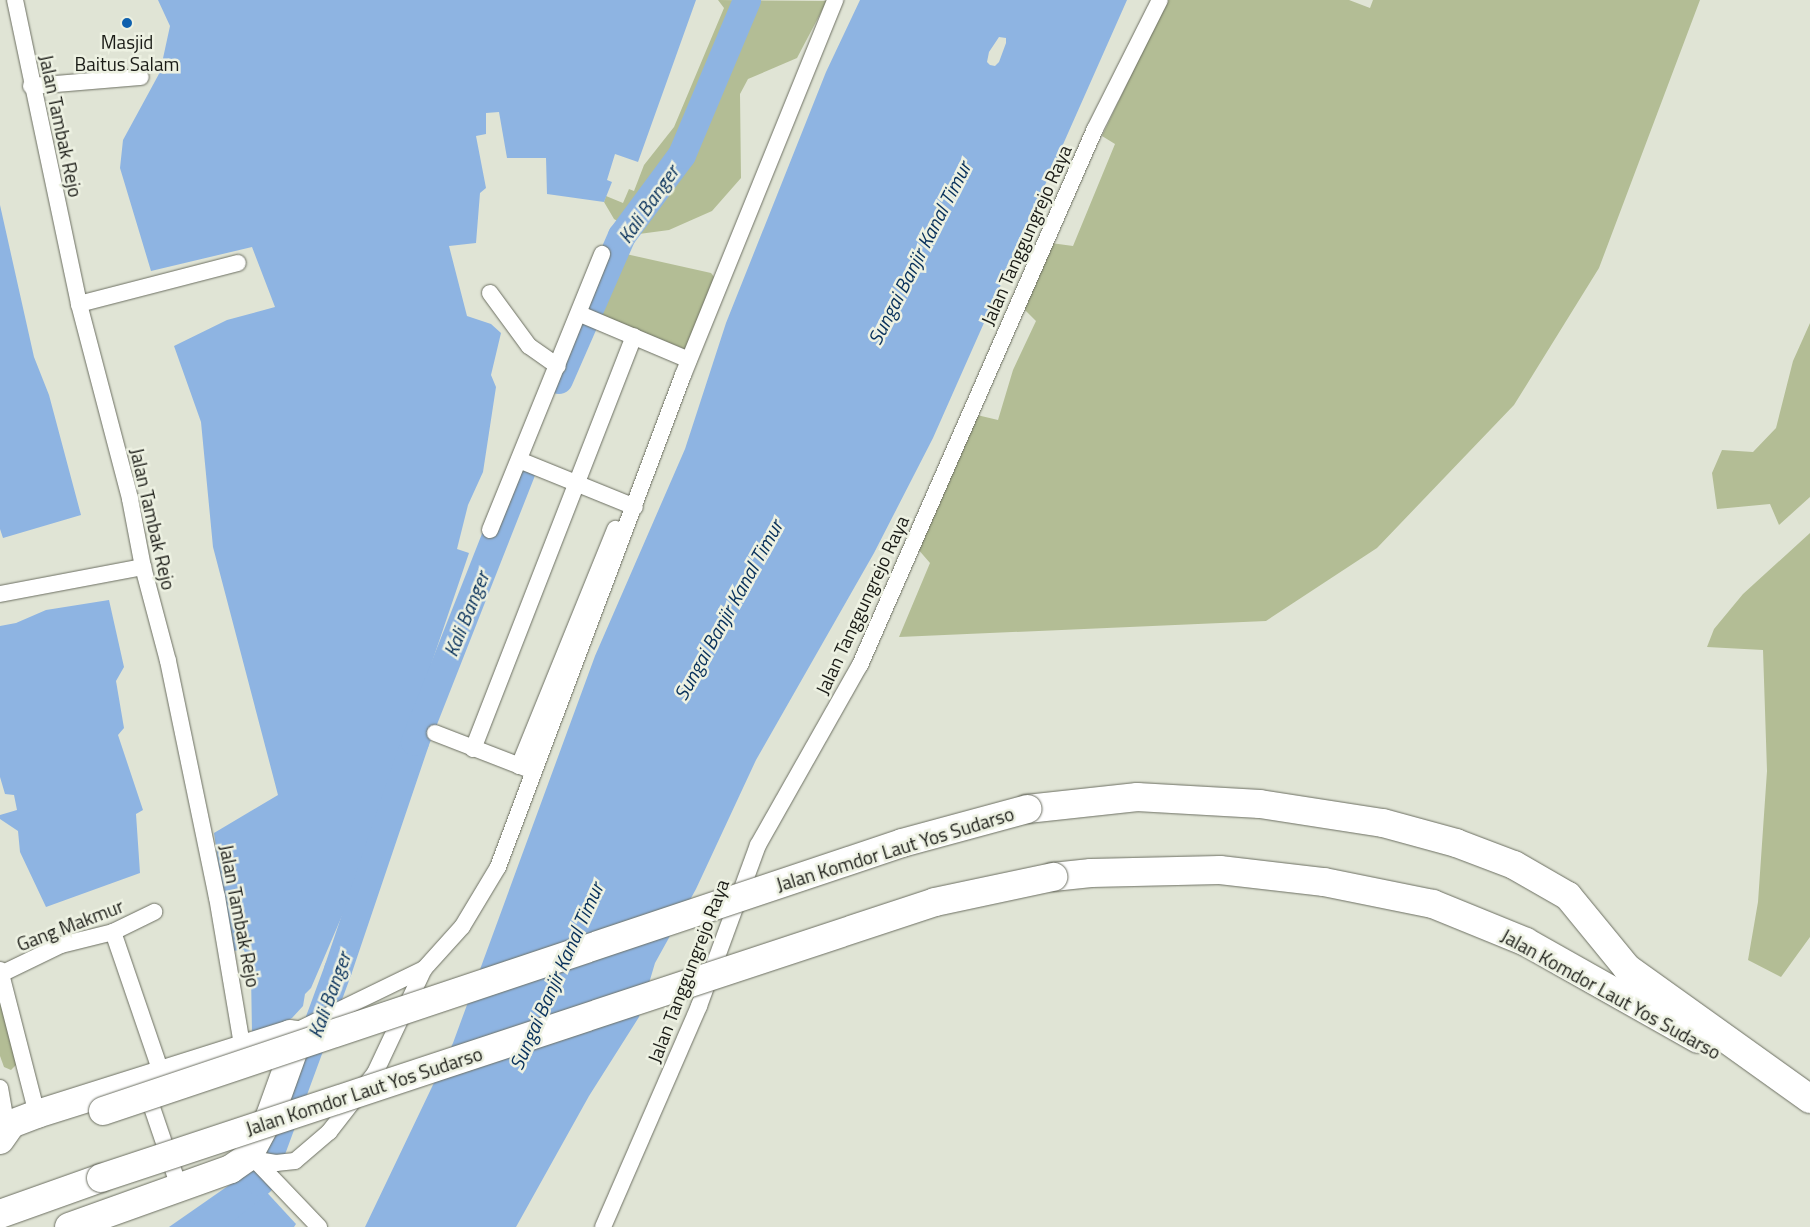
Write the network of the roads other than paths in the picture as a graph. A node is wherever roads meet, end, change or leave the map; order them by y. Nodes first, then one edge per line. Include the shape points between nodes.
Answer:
1 (15, 0) edge
2 (835, 0) edge
3 (1160, 0) edge
4 (141, 77) dead end
5 (31, 86) junction
6 (602, 254) dead end
7 (238, 263) dead end
8 (490, 293) dead end
9 (79, 304) junction
10 (580, 314) junction
11 (634, 336) junction
12 (685, 358) junction
13 (558, 366) junction
14 (519, 460) junction
15 (577, 484) junction
16 (630, 506) junction
17 (490, 530) dead end
18 (143, 567) junction
19 (0, 594) edge
20 (435, 733) dead end
21 (473, 749) junction
22 (519, 766) junction
23 (535, 771) junction
24 (154, 912) dead end
25 (113, 932) junction
26 (424, 969) junction
27 (0, 972) edge
28 (290, 1034) junction
29 (243, 1050) junction
30 (153, 1078) junction
31 (0, 1088) edge
32 (1810, 1099) edge
33 (36, 1110) junction
34 (1810, 1112) edge
35 (3, 1128) edge
36 (260, 1161) junction
37 (179, 1187) junction
38 (0, 1214) edge
39 (318, 1224) edge
40 (69, 1227) edge
41 (603, 1227) edge

1 - 5 street, Jalan Tambak Rejo
2 - 12 street
3 - 41 street, Jalan Tanggungrejo Raya via 1094,129 860,665 758,845 699,1006
4 - 5 street via 94,78
5 - 9 street, Jalan Tambak Rejo
6 - 10 street
7 - 9 street
8 - 13 street via 529,346
9 - 18 street, Jalan Tambak Rejo via 130,499
10 - 11 street
10 - 13 street
11 - 12 street
11 - 15 street
12 - 16 street
13 - 14 street
14 - 15 street
14 - 17 street
15 - 16 street
15 - 21 street
16 - 22 street
16 - 23 street
18 - 19 street
18 - 29 street, Jalan Tambak Rejo via 168,661 217,897
20 - 21 street
21 - 22 street
22 - 23 street
23 - 26 street via 488,886 457,934
24 - 25 street, Gang Makmur
25 - 27 street, Gang Makmur via 61,945
25 - 30 street
26 - 28 street
26 - 36 street via 375,1073 310,1152 295,1161
27 - 33 street
28 - 29 highway
28 - 36 highway via 296,1035 297,1041 270,1116
29 - 30 highway
30 - 33 highway
30 - 37 street
31 - 35 street
32 - 35 highway, Jalan Komdor Laut Yos Sudarso, bridge via 1627,968 1568,896 1514,865 1456,843 1384,823 1260,804 1137,797 1027,809 902,843 103,1111
33 - 35 highway
34 - 38 highway, Jalan Komdor Laut Yos Sudarso, bridge via 1677,1026 1535,946 1433,904 1324,882 1220,870 1090,873 1053,877 935,902
36 - 37 highway
36 - 39 street
37 - 40 highway

